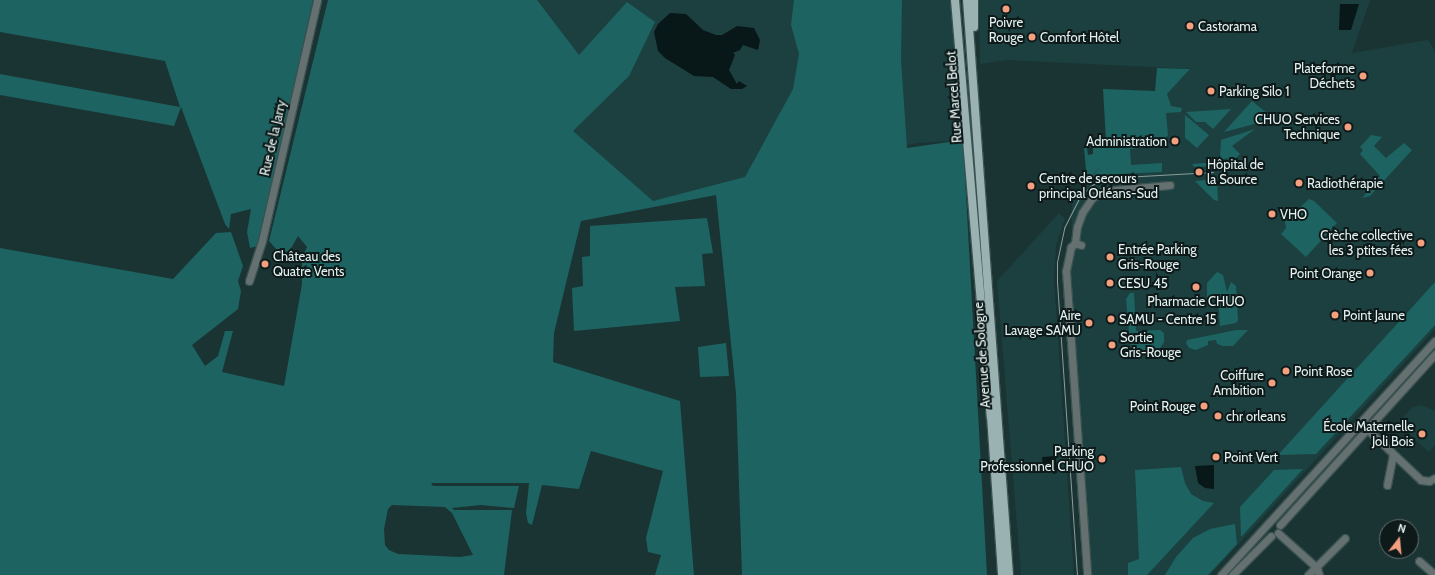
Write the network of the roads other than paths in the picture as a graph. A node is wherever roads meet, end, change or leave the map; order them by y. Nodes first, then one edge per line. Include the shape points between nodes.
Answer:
1 (317, 0) edge
2 (956, 0) edge
3 (960, 0) edge
4 (967, 0) edge
5 (974, 0) edge
6 (976, 134) junction
7 (1170, 185) dead end
8 (972, 193) junction
9 (249, 281) dead end
10 (1435, 341) edge
11 (993, 347) junction
12 (1435, 354) edge
13 (1363, 420) junction
14 (1355, 429) junction
15 (1366, 430) junction
16 (1394, 455) junction
17 (1435, 478) edge
18 (1387, 485) dead end
19 (1271, 520) junction
20 (1280, 525) junction
21 (1264, 527) junction
22 (1275, 534) junction
23 (1345, 538) dead end
24 (1419, 561) dead end
25 (1318, 572) edge
26 (1001, 575) edge
27 (1009, 575) edge
28 (1014, 575) edge
29 (1087, 575) edge
30 (1220, 575) edge
31 (1232, 575) edge
32 (1308, 575) edge
33 (1435, 575) edge

1 - 9 street, Rue de la Jarry via 262,241
2 - 8 main road
3 - 8 main road, Rue Marcel Belot
4 - 6 main road, Rue Marcel Belot
5 - 6 main road
6 - 11 main road, Avenue de Sologne
7 - 29 street via 1104,191 1092,198 1077,227 1078,244 1069,250 1066,271
8 - 26 main road
10 - 13 street
11 - 27 main road, Avenue de Sologne
11 - 28 main road via 1003,400
12 - 15 street
13 - 14 street
13 - 15 street
14 - 15 street
14 - 19 street
15 - 16 street
15 - 20 street
16 - 17 street via 1421,480 1429,481
16 - 18 street
19 - 20 street
19 - 21 street
20 - 22 street
21 - 22 street via 1267,534
21 - 30 street
22 - 25 street
22 - 31 street
23 - 25 street
24 - 33 street
25 - 32 street

